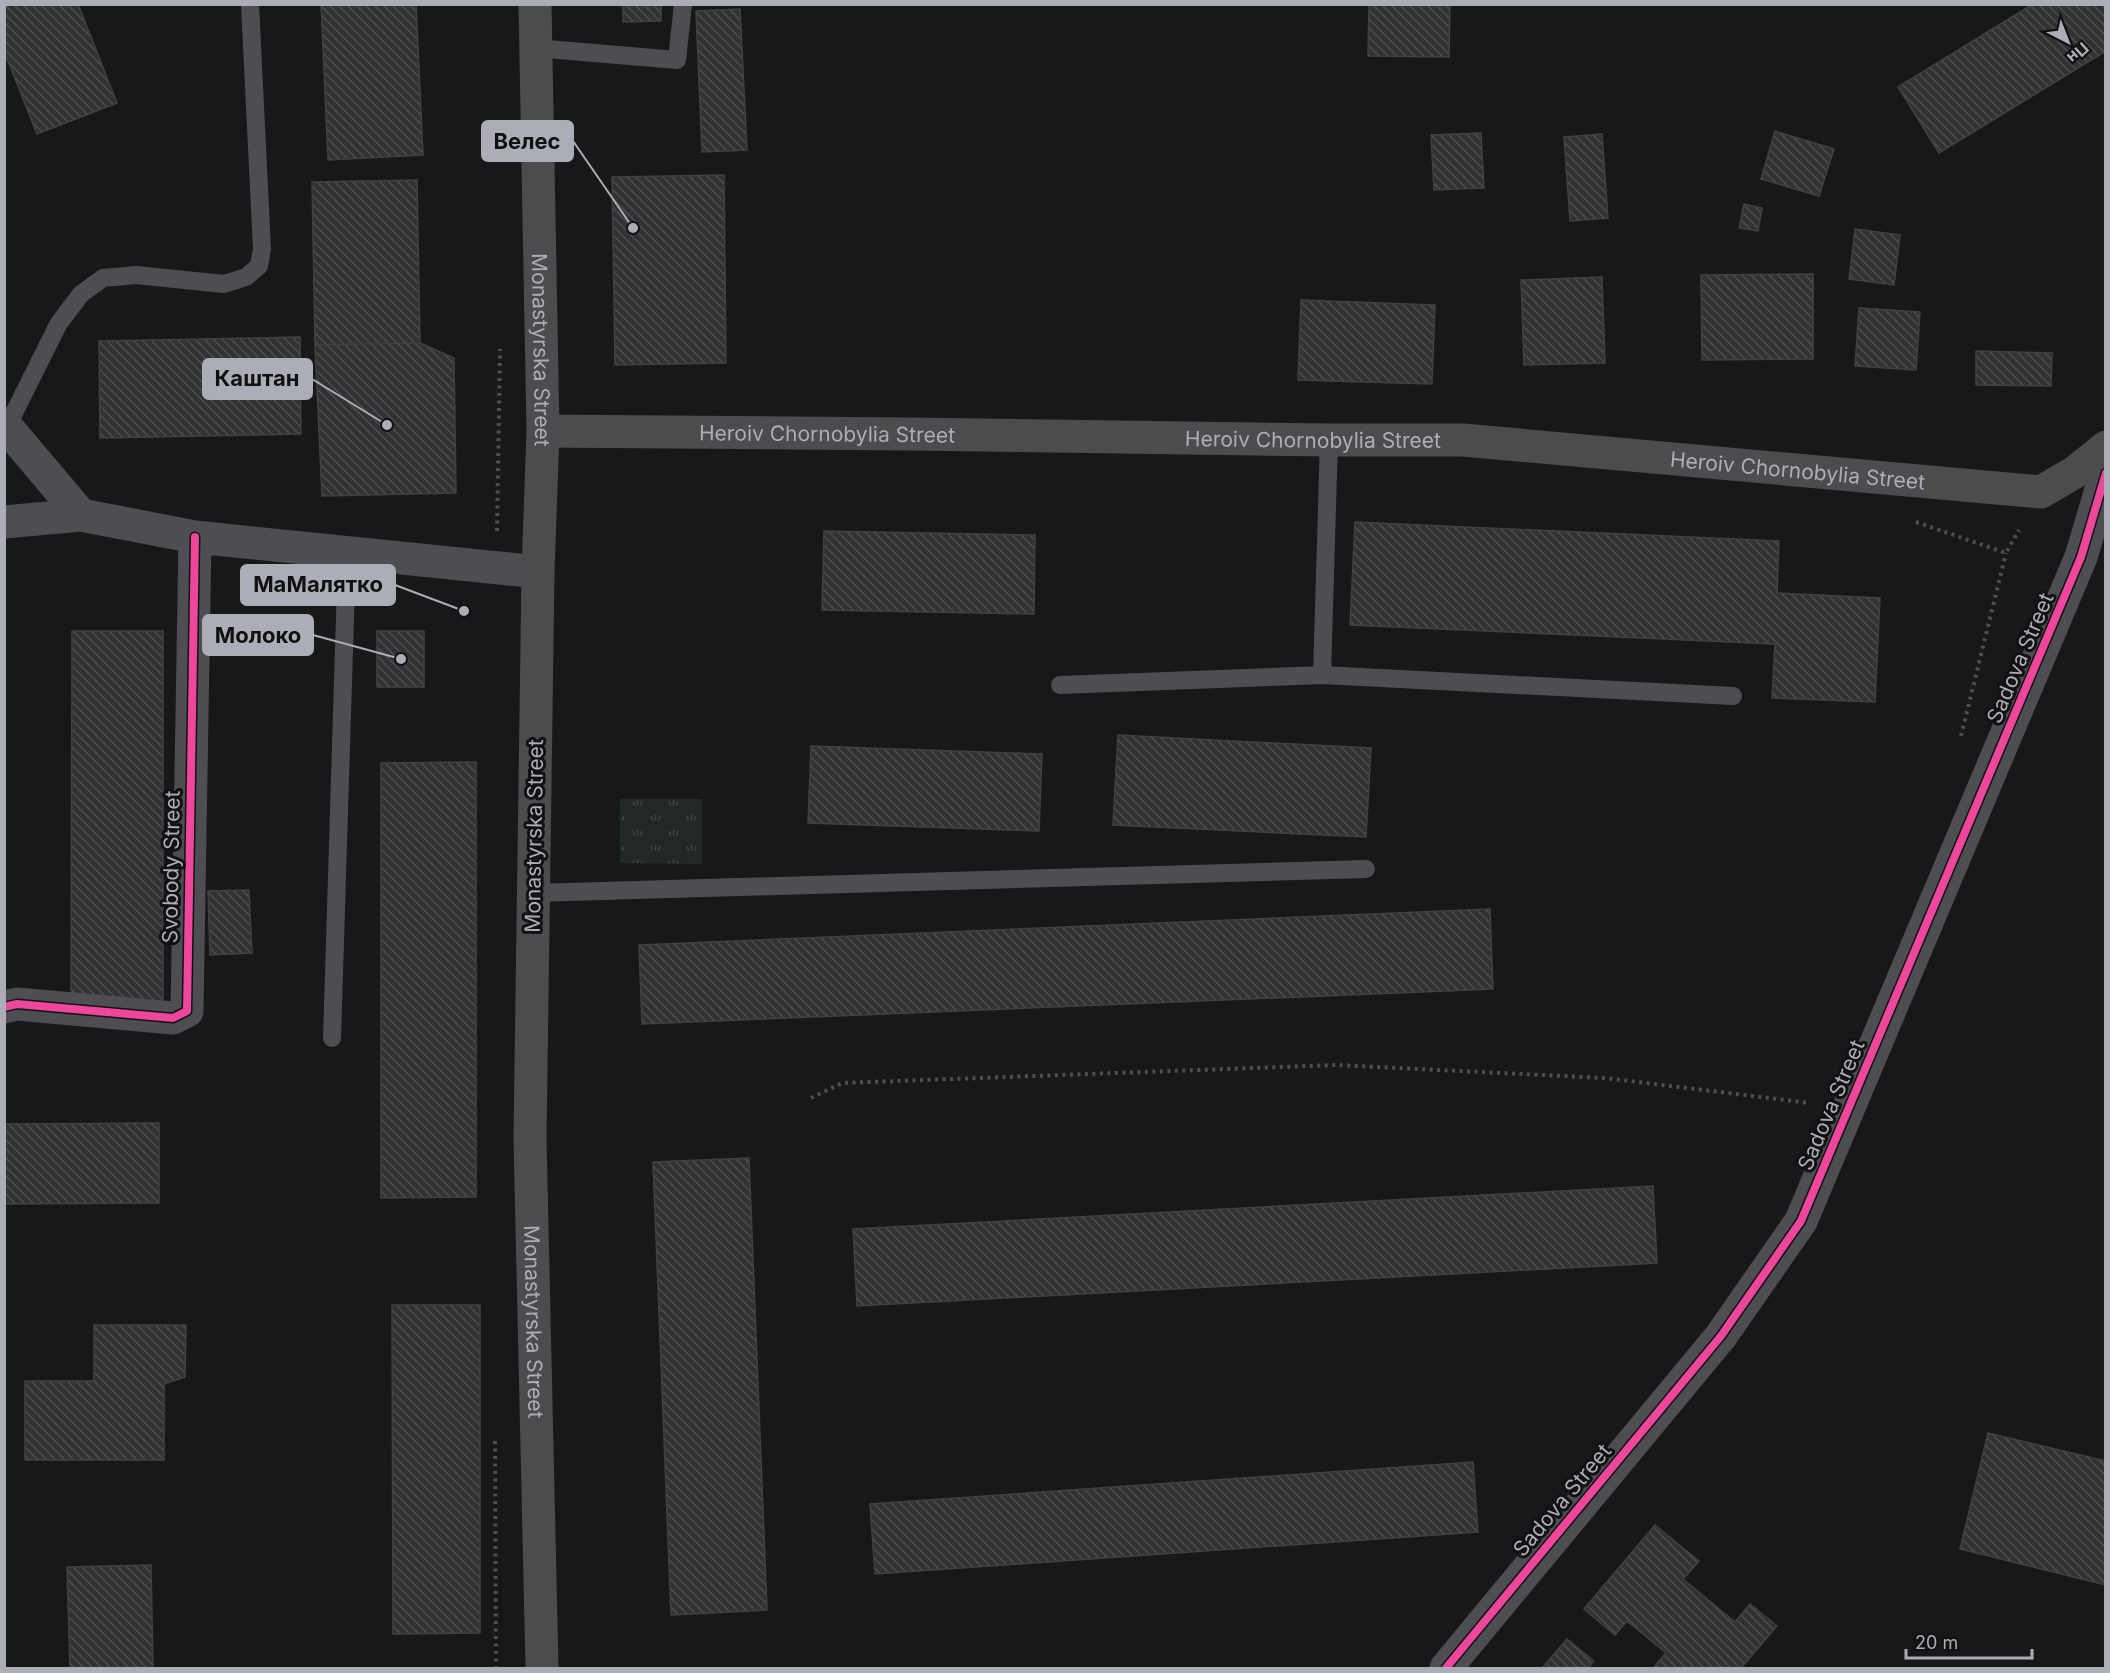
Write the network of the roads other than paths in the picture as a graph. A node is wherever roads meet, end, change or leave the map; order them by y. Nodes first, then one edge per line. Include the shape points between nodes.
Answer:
1 (250, 4) edge
2 (535, 4) edge
3 (682, 4) edge
4 (536, 48) junction
5 (6, 426) edge
6 (543, 431) junction
7 (1329, 440) junction
8 (2106, 447) edge
9 (2091, 473) edge
10 (81, 515) junction
11 (4, 522) edge
12 (195, 537) junction
13 (347, 553) junction
14 (538, 572) junction
15 (1322, 675) junction
16 (1060, 685) dead end
17 (1733, 696) dead end
18 (1366, 869) dead end
19 (533, 893) junction
20 (4, 1007) edge
21 (332, 1038) dead end
22 (542, 1668) edge
23 (1446, 1668) edge

1 - 5 lane via 262,249 259,266 246,277 224,284 136,275 103,278 81,294 59,323
2 - 4 main road, Monastyrska Street
3 - 4 lane via 677,60
4 - 6 main road, Monastyrska Street
5 - 10 street
6 - 7 main road, Heroiv Chornobylia Street
6 - 14 main road, Monastyrska Street
7 - 9 main road, Heroiv Chornobylia Street via 1463,440 2041,492
7 - 15 lane
8 - 9 main road
9 - 23 street, Sadova Street via 2081,557 1801,1221 1721,1336
10 - 11 street
10 - 12 street
12 - 13 street
12 - 20 street, Svobody Street via 187,1011 173,1018 17,1004
13 - 14 street
13 - 21 lane
14 - 19 main road, Monastyrska Street
15 - 16 lane
15 - 17 lane
18 - 19 lane
19 - 22 main road, Monastyrska Street via 530,1138

